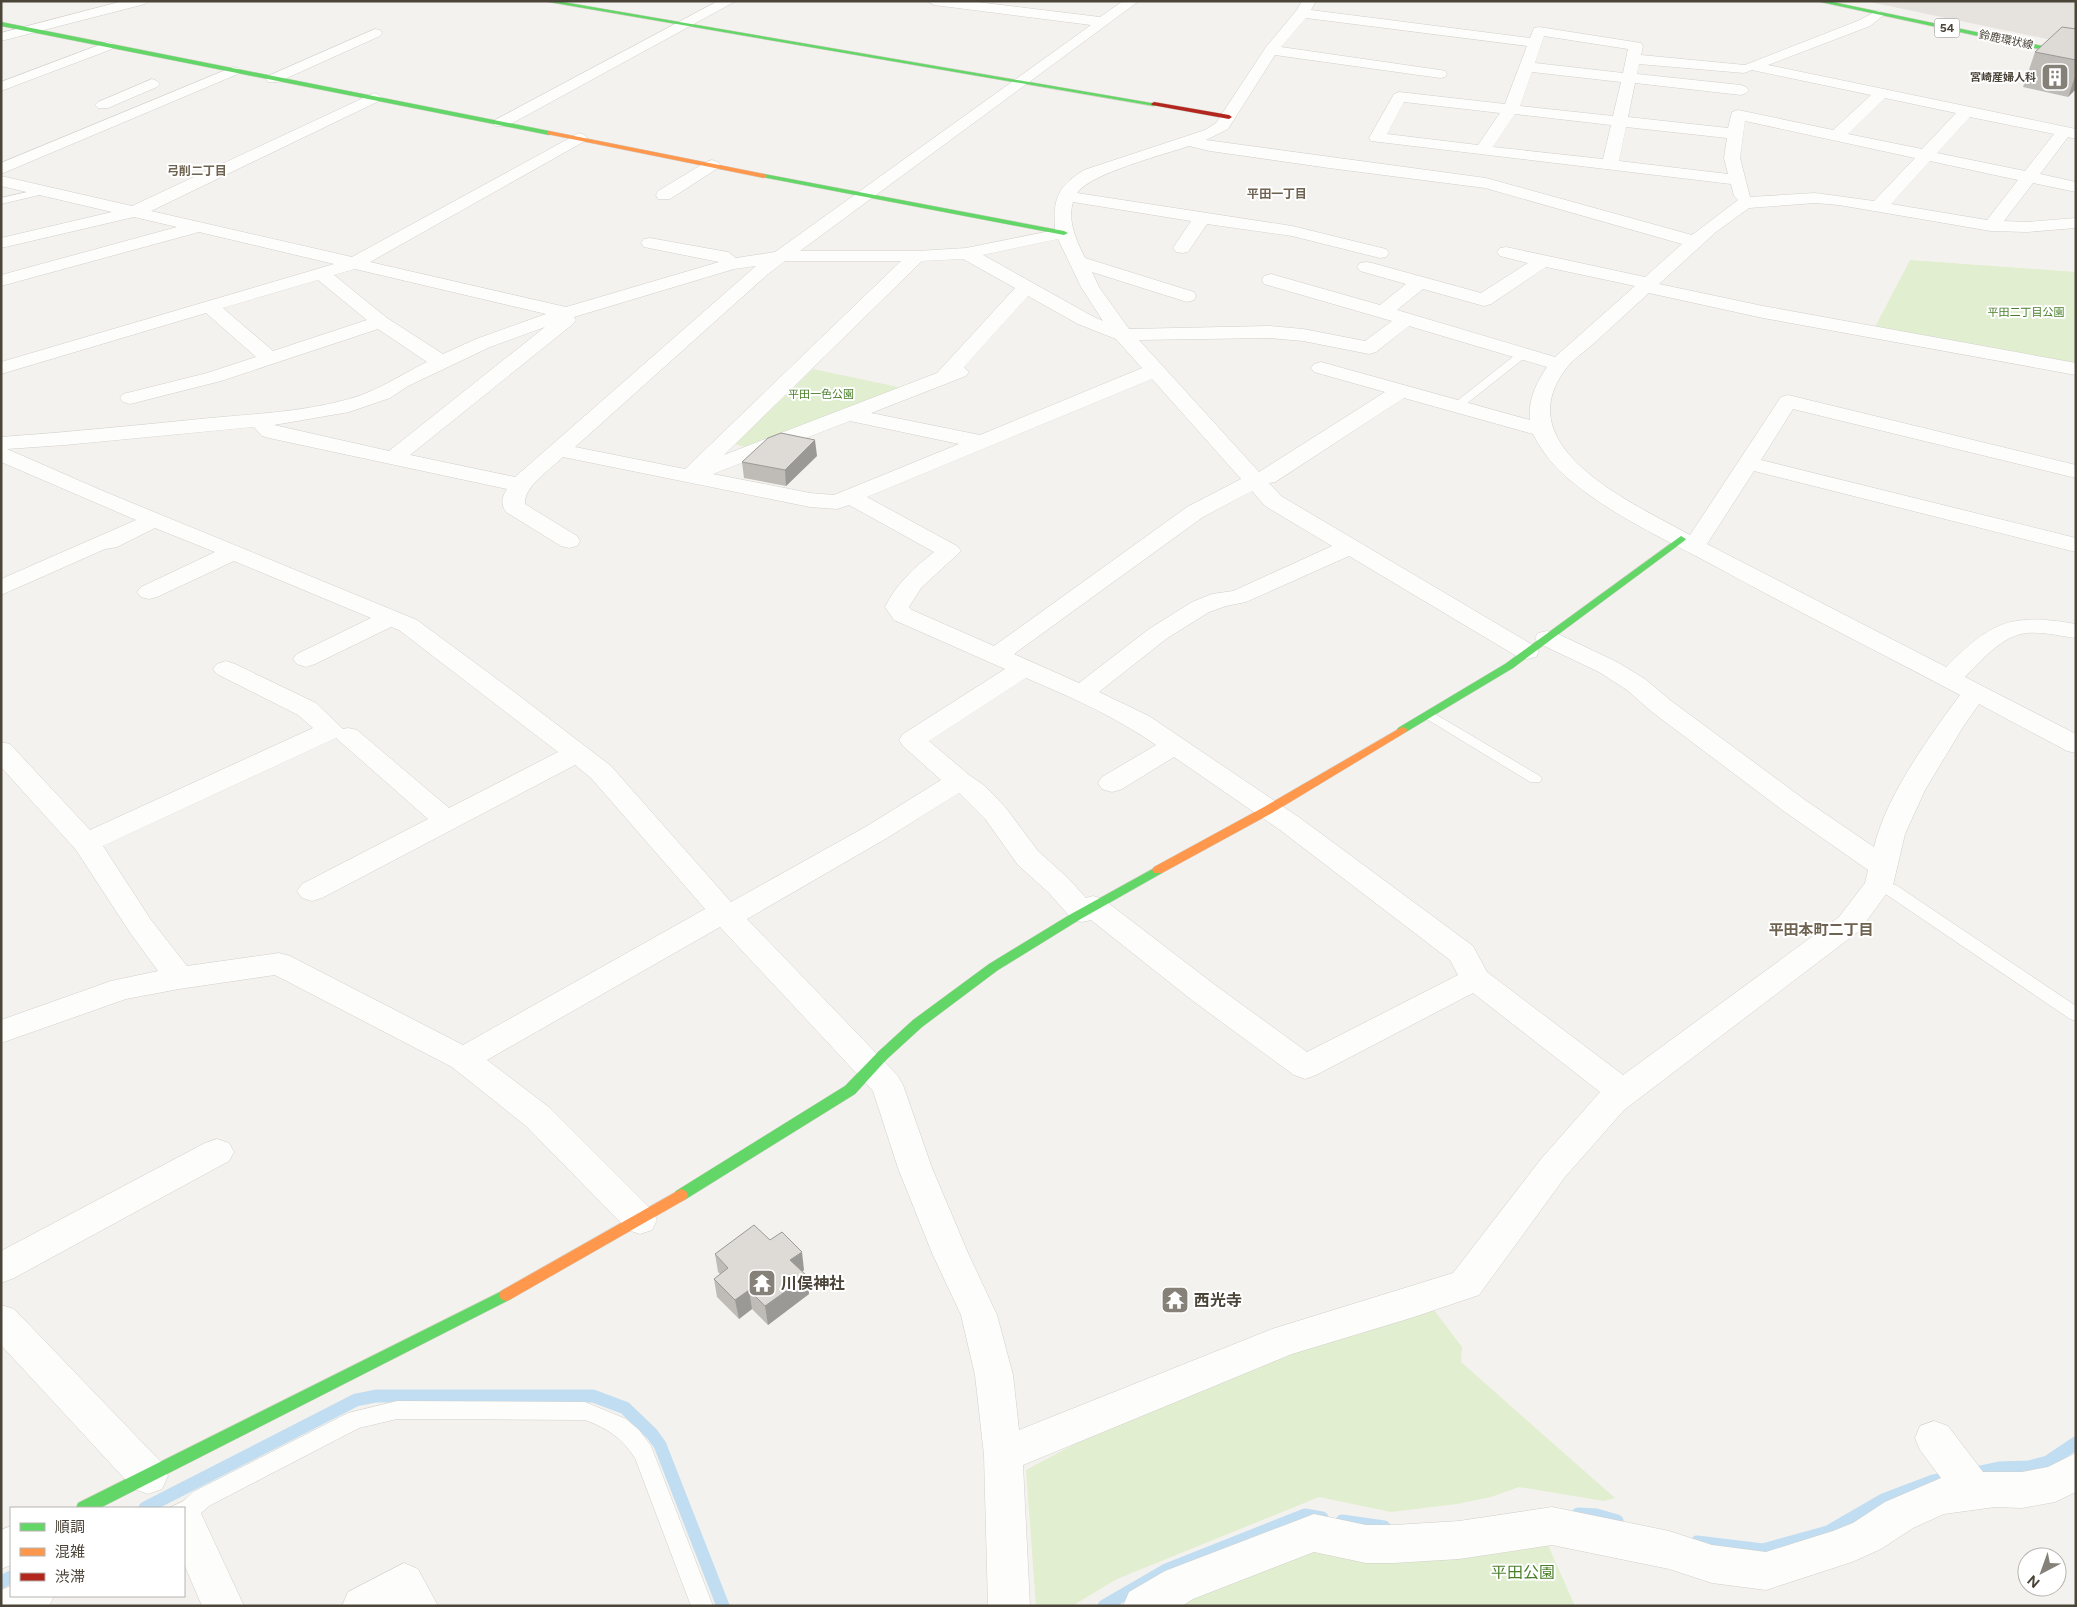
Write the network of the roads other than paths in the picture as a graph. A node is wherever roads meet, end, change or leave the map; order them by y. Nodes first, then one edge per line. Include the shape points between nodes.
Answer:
1 (140, 1) edge
2 (546, 1) edge
3 (729, 1) edge
4 (934, 1) edge
5 (1132, 1) edge
6 (1819, 1) edge
7 (1306, 7) edge
8 (1878, 14) junction
9 (1104, 22) junction
10 (1, 24) edge
11 (684, 24) junction
12 (30, 30) junction
13 (375, 33) dead end
14 (1, 37) edge
15 (1535, 43) junction
16 (107, 46) junction
17 (1271, 50) junction
18 (2076, 55) edge
19 (1633, 59) junction
20 (200, 65) junction
21 (1526, 67) junction
22 (1748, 68) junction
23 (233, 71) junction
24 (1440, 74) dead end
25 (1628, 78) junction
26 (272, 79) junction
27 (1020, 83) junction
28 (1, 87) edge
29 (1740, 90) junction
30 (1882, 93) junction
31 (374, 98) junction
32 (103, 105) dead end
33 (1511, 108) junction
34 (1968, 111) junction
35 (1738, 115) junction
36 (1229, 117) junction
37 (1618, 120) junction
38 (501, 123) junction
39 (49, 131) dead end
40 (2070, 132) edge
41 (1736, 134) junction
42 (1836, 136) junction
43 (77, 137) junction
44 (579, 138) junction
45 (1188, 141) junction
46 (1483, 150) junction
47 (1928, 156) junction
48 (712, 165) junction
49 (1610, 165) junction
50 (1, 169) edge
51 (2029, 177) junction
52 (1737, 180) junction
53 (1, 181) edge
54 (2076, 188) edge
55 (45, 191) junction
56 (664, 195) dead end
57 (864, 196) junction
58 (1066, 196) junction
59 (1, 201) edge
60 (1744, 202) junction
61 (1879, 206) junction
62 (134, 212) junction
63 (1202, 218) junction
64 (2076, 223) edge
65 (1991, 226) junction
66 (197, 228) junction
67 (1064, 233) junction
68 (1696, 242) junction
69 (1, 243) edge
70 (650, 243) dead end
71 (1182, 248) dead end
72 (1506, 252) dead end
73 (1380, 253) dead end
74 (966, 254) junction
75 (783, 256) junction
76 (917, 256) junction
77 (1076, 260) junction
78 (1543, 261) junction
79 (353, 264) junction
80 (732, 264) junction
81 (1366, 267) dead end
82 (321, 274) junction
83 (1271, 280) dead end
84 (1, 281) edge
85 (1420, 282) junction
86 (1646, 285) junction
87 (1026, 286) junction
88 (1187, 296) dead end
89 (210, 307) junction
90 (1383, 312) junction
91 (567, 313) junction
92 (1406, 319) junction
93 (380, 322) junction
94 (1123, 335) junction
95 (1369, 348) junction
96 (1522, 354) junction
97 (270, 359) junction
98 (441, 362) junction
99 (1559, 364) junction
100 (1, 368) edge
101 (2076, 369) edge
102 (1154, 370) junction
103 (1401, 390) junction
104 (130, 398) dead end
105 (1457, 406) junction
106 (849, 415) junction
107 (264, 419) junction
108 (1543, 430) junction
109 (983, 442) junction
110 (1, 443) edge
111 (559, 450) junction
112 (1, 454) edge
113 (392, 459) junction
114 (1748, 463) junction
115 (2076, 472) edge
116 (691, 475) junction
117 (1256, 480) junction
118 (520, 485) junction
119 (850, 497) junction
120 (154, 520) junction
121 (569, 541) dead end
122 (1687, 543) junction
123 (2076, 545) edge
124 (1351, 546) junction
125 (234, 552) junction
126 (1, 588) edge
127 (149, 592) dead end
128 (392, 617) junction
129 (2076, 631) edge
130 (1537, 645) junction
131 (997, 655) junction
132 (306, 659) dead end
133 (1025, 668) junction
134 (226, 669) dead end
135 (1950, 678) junction
136 (1975, 692) junction
137 (1082, 693) junction
138 (1430, 715) junction
139 (348, 736) dead end
140 (2074, 736) edge
141 (1174, 746) junction
142 (1, 750) edge
143 (576, 753) junction
144 (1535, 779) dead end
145 (959, 781) junction
146 (1112, 783) dead end
147 (1268, 810) junction
148 (447, 821) junction
149 (86, 843) junction
150 (1880, 875) junction
151 (312, 891) dead end
152 (1088, 909) junction
153 (725, 915) junction
154 (179, 978) junction
155 (1474, 979) junction
156 (2076, 1014) edge
157 (1, 1032) edge
158 (463, 1059) junction
159 (869, 1068) junction
160 (1624, 1093) junction
161 (217, 1152) dead end
162 (640, 1220) junction
163 (1, 1268) edge
164 (1, 1320) edge
165 (1934, 1438) dead end
166 (1003, 1455) junction
167 (2076, 1471) edge
168 (148, 1476) junction
169 (1974, 1492) junction
170 (86, 1507) edge
171 (185, 1513) edge
172 (185, 1522) edge
173 (31, 1597) edge
174 (13, 1606) edge
175 (223, 1606) edge
176 (363, 1606) edge
177 (417, 1606) edge
178 (702, 1606) edge
179 (1009, 1606) edge
180 (1144, 1606) edge

1 - 12 street
2 - 11 street
3 - 11 street
4 - 9 street
5 - 9 street
6 - 8 street, 鈴鹿環状線 / 54
7 - 15 street
7 - 17 street
8 - 18 street, 鈴鹿環状線 / 54
8 - 22 street via 1865,23
9 - 27 street
10 - 12 street
11 - 27 street
11 - 38 street
12 - 14 street
12 - 16 street
13 - 26 street
15 - 19 street via 1540,32 1636,46
15 - 21 street
16 - 20 street
16 - 28 street
17 - 24 street
17 - 36 street
19 - 22 street
19 - 25 street
20 - 23 street
20 - 32 street
21 - 25 street
21 - 33 street
22 - 29 street
22 - 30 street
23 - 26 street
23 - 43 street
25 - 29 street
25 - 37 street
26 - 31 street
27 - 36 street
27 - 57 street
29 - 35 street
30 - 34 street
30 - 42 street
31 - 38 street
31 - 62 street
33 - 37 street
33 - 46 street
33 - 46 street via 1399,97 1377,138
34 - 40 street
34 - 47 street
35 - 41 street
35 - 42 street
36 - 45 street via 1222,126
37 - 41 street
37 - 49 street via 1620,127
38 - 44 street
39 - 43 street
40 - 51 street
41 - 52 street via 1732,158
42 - 47 street
43 - 50 street
44 - 48 street
44 - 79 street
45 - 58 street via 1090,174 1075,183
45 - 68 street via 1486,183
46 - 49 street
47 - 51 street
47 - 61 street
48 - 56 street
48 - 57 street
49 - 52 street
51 - 54 street
51 - 65 street
52 - 60 street
53 - 55 street
55 - 59 lane
55 - 62 street
57 - 67 street
57 - 75 street
58 - 63 street
58 - 67 street via 1062,208
60 - 61 street via 1815,198
60 - 68 street
61 - 65 street
62 - 66 street
62 - 69 street
63 - 71 street
63 - 73 street via 1292,231
64 - 65 street
66 - 79 street
66 - 84 street
67 - 74 street
67 - 77 street
68 - 86 street
70 - 80 street via 722,256
72 - 78 street
74 - 76 street
74 - 87 street
75 - 76 street
75 - 80 street
75 - 111 street via 762,270
76 - 116 street
77 - 88 street
77 - 94 street
78 - 85 street via 1484,300
78 - 86 street
79 - 82 street
79 - 91 street
80 - 91 street
81 - 85 street
82 - 89 street
82 - 93 street
83 - 90 street
85 - 90 street
86 - 99 street
86 - 101 street via 1763,312
87 - 94 street via 1086,320
87 - 106 street via 952,375
89 - 97 street
89 - 100 street
90 - 92 street
91 - 98 street
91 - 113 street via 570,317 561,325
92 - 95 street
92 - 96 street
93 - 97 street
93 - 98 street
94 - 95 street via 1269,332
94 - 102 street
95 - 103 street via 1330,370
96 - 99 street
96 - 105 lane
97 - 104 street
98 - 107 street via 362,402 315,413
99 - 108 street via 1544,385 1539,408
102 - 109 street
102 - 117 street
103 - 105 street
103 - 117 street via 1268,477
105 - 108 street
106 - 109 street
106 - 116 street
107 - 110 street
107 - 113 street via 264,427 269,432
108 - 122 street via 1558,456 1585,481
109 - 119 street
111 - 116 street
111 - 118 street
112 - 120 street
113 - 118 street
114 - 115 street via 1788,401
114 - 122 street
114 - 123 street
116 - 119 street via 824,502
117 - 124 street via 1273,501
117 - 131 street via 1195,512
118 - 121 street via 512,498 514,507
119 - 131 street via 949,551 900,598 897,606 903,615
120 - 125 street
120 - 126 street
122 - 130 street
122 - 135 street
124 - 130 street
124 - 137 street via 1238,597 1227,597 1173,622
125 - 127 street
125 - 128 street
128 - 132 street
128 - 143 street via 408,625
129 - 135 street via 2020,626 2004,631
130 - 138 street
130 - 150 street via 1601,664 1648,692 1661,706 1787,800
131 - 133 street
133 - 137 street
133 - 145 street via 912,740
134 - 149 street via 307,709 331,730
135 - 136 street
136 - 140 street
136 - 150 street via 1911,790 1891,834
137 - 141 street via 1140,722
138 - 144 lane
138 - 147 street
139 - 148 street
141 - 146 street
141 - 147 street
142 - 149 street
143 - 148 street
143 - 153 street via 601,772
145 - 152 street via 991,808 1028,858
145 - 153 street via 877,832
147 - 152 street
147 - 155 street via 1462,954
148 - 151 street
149 - 154 street
150 - 156 lane via 1890,890
150 - 160 street via 1849,924
152 - 155 street via 1305,1067
152 - 159 street via 995,965 931,1013
153 - 158 street
153 - 159 street
154 - 157 street via 122,989
154 - 158 street via 279,964
155 - 160 street
158 - 162 street via 538,1117
159 - 162 street via 850,1090
159 - 166 street via 887,1085 915,1168 979,1315 994,1375
160 - 166 street via 1612,1101 1552,1168 1466,1284 1285,1340
161 - 163 street
162 - 168 street via 494,1302
164 - 168 street
165 - 169 street
166 - 179 street
167 - 169 street via 2055,1484 2022,1490
168 - 170 street
169 - 180 street via 1941,1496 1899,1515 1838,1550 1766,1570 1712,1564 1669,1550 1552,1526 1459,1540 1394,1544 1366,1544 1314,1533 1179,1585
171 - 178 lane via 201,1499 356,1420 375,1415 397,1410 585,1411 613,1420 637,1441
172 - 175 street
173 - 174 street
176 - 177 street via 404,1584

